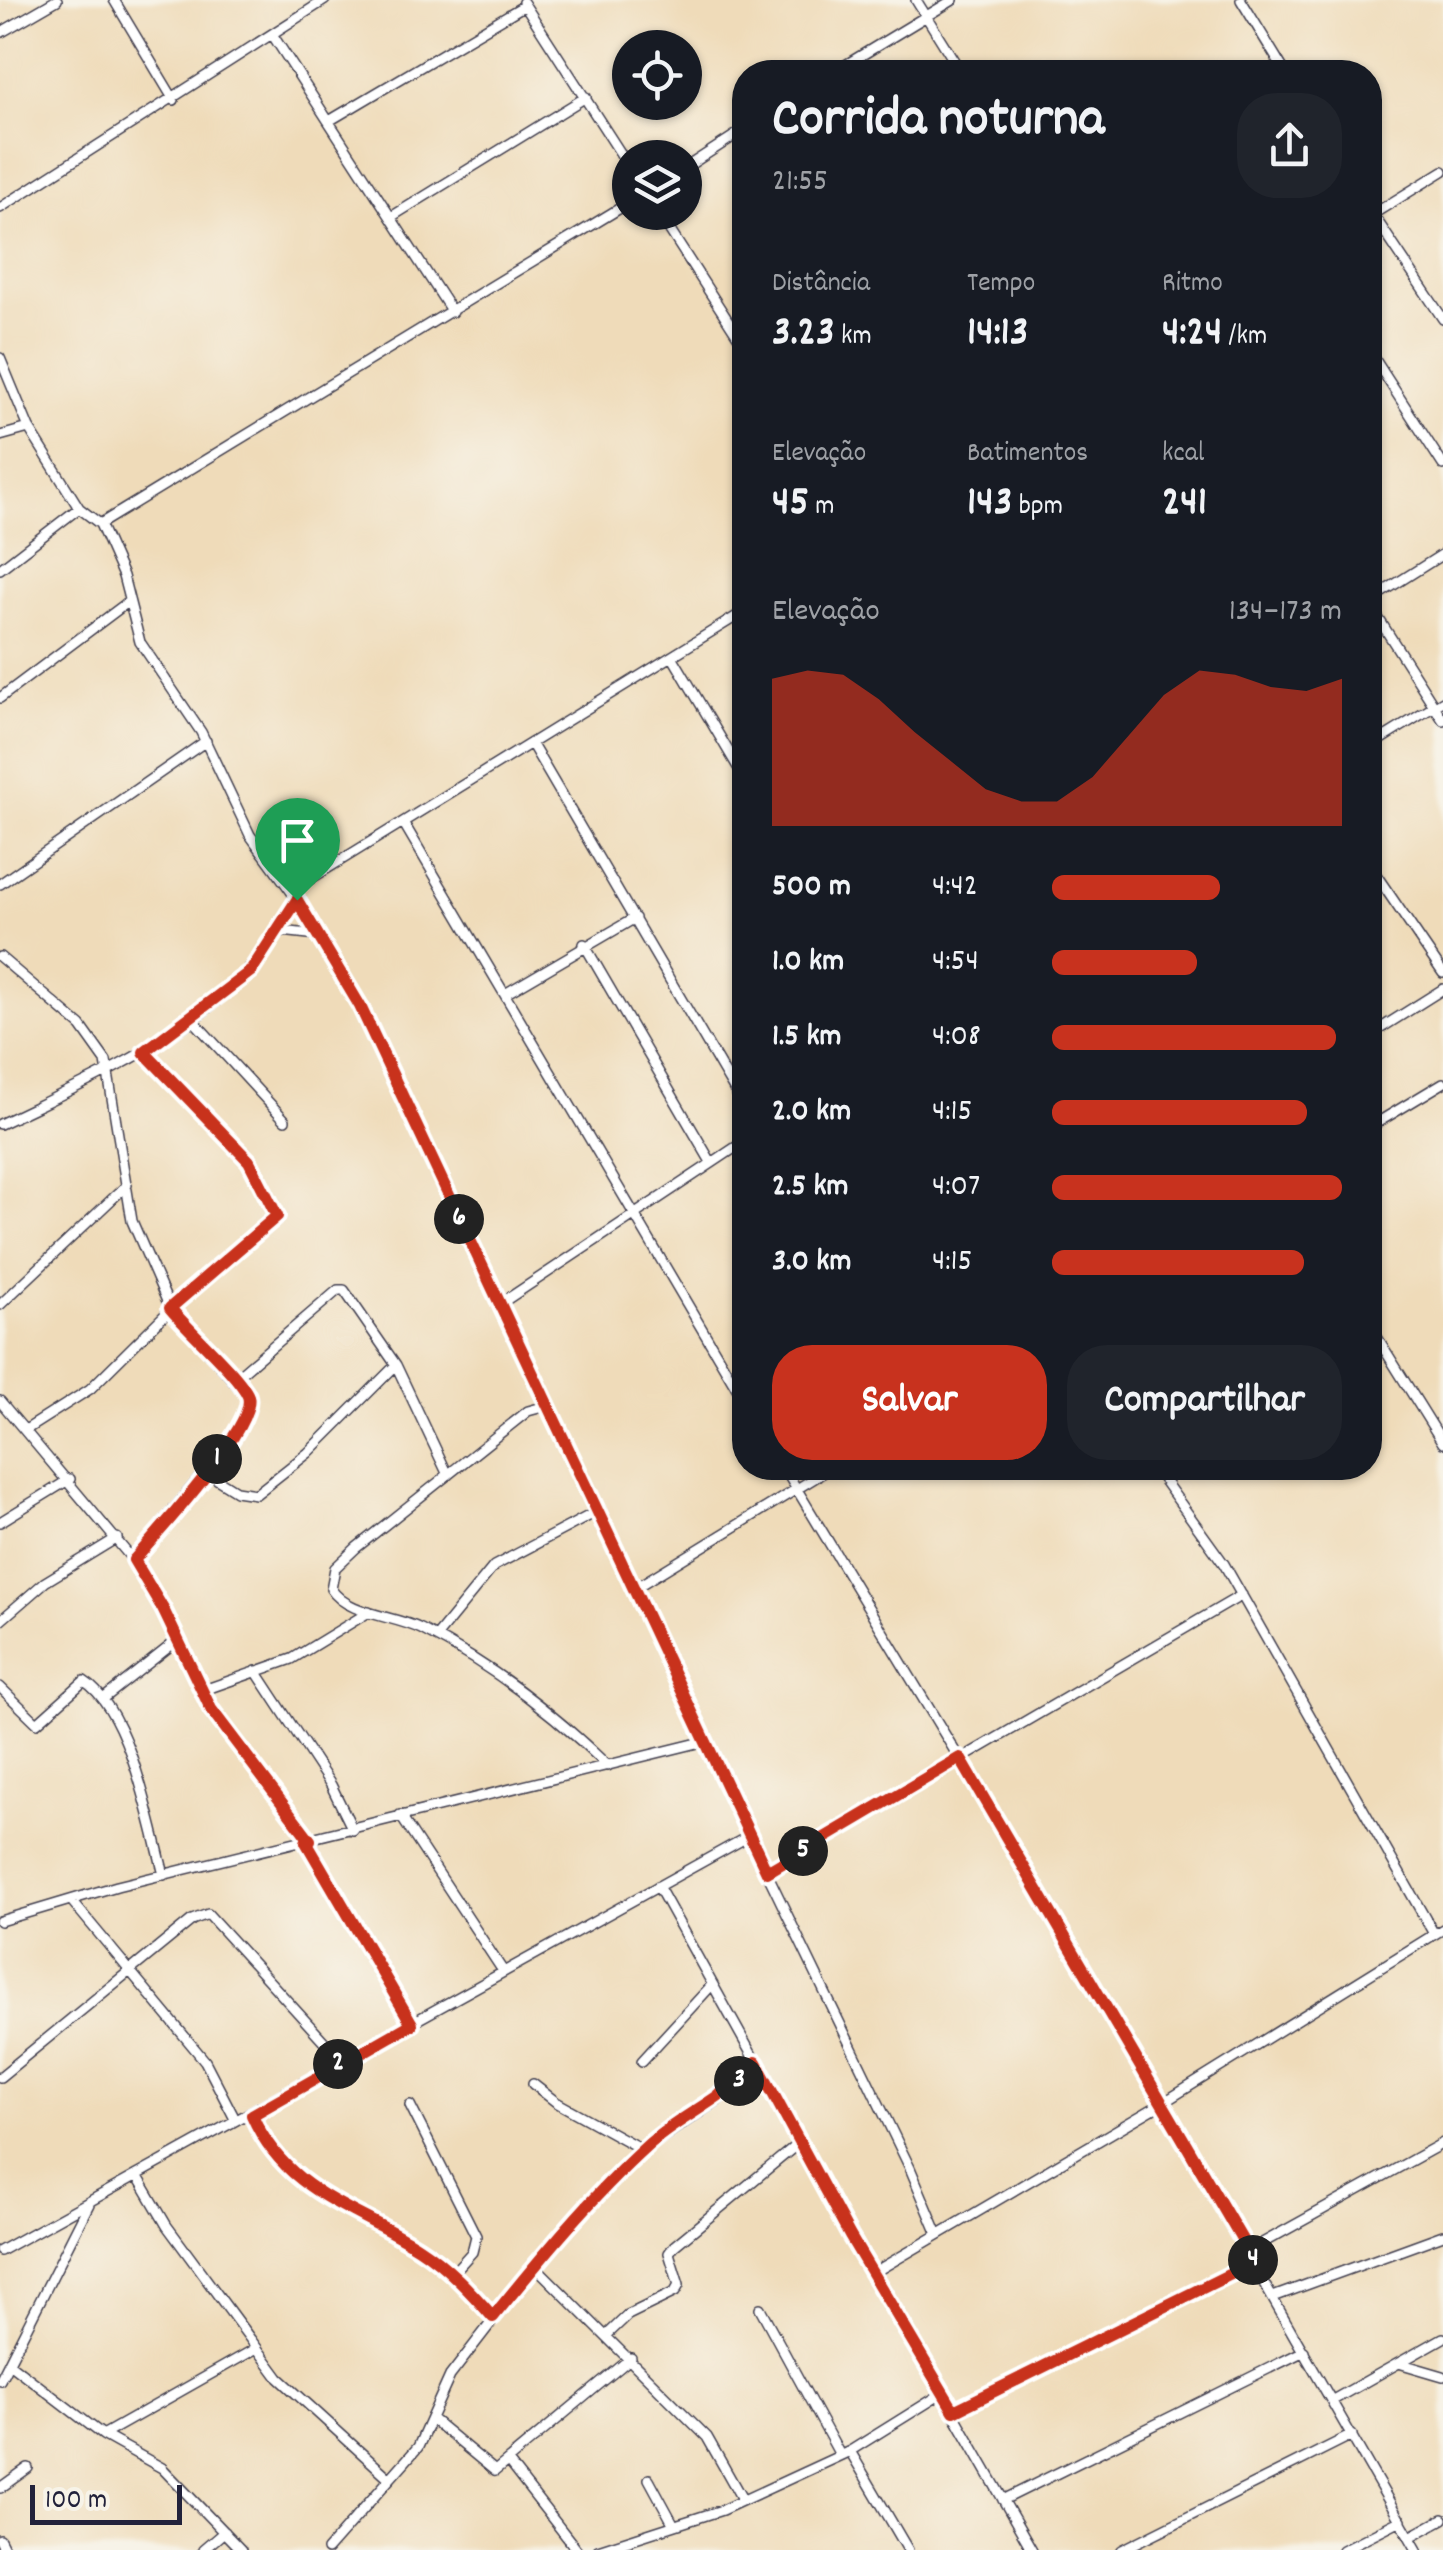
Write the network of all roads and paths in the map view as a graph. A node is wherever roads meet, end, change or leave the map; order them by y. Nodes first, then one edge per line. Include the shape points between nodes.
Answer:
1 (56, 0) edge
2 (114, 0) edge
3 (325, 0) edge
4 (916, 0) edge
5 (954, 0) edge
6 (1241, 0) edge
7 (524, 2) edge
8 (926, 17) junction
9 (0, 34) edge
10 (272, 34) junction
11 (854, 60) edge
12 (953, 60) edge
13 (1278, 60) edge
14 (586, 97) junction
15 (174, 100) junction
16 (329, 121) junction
17 (732, 137) edge
18 (613, 140) edge
19 (702, 157) edge
20 (1443, 172) edge
21 (0, 208) edge
22 (1382, 208) edge
23 (612, 213) edge
24 (391, 217) junction
25 (670, 230) edge
26 (1382, 230) edge
27 (452, 312) junction
28 (1443, 320) edge
29 (732, 327) edge
30 (0, 358) edge
31 (1382, 371) edge
32 (29, 428) junction
33 (0, 436) edge
34 (1443, 465) edge
35 (79, 508) junction
36 (100, 524) junction
37 (1443, 554) edge
38 (0, 569) edge
39 (1382, 594) edge
40 (128, 602) junction
41 (732, 619) edge
42 (1382, 620) edge
43 (672, 656) junction
44 (0, 698) edge
45 (1439, 704) edge
46 (1443, 720) edge
47 (1382, 739) edge
48 (206, 741) junction
49 (530, 744) junction
50 (732, 756) edge
51 (403, 822) junction
52 (0, 884) edge
53 (1382, 884) edge
54 (294, 896) junction
55 (635, 918) junction
56 (281, 931) junction
57 (318, 935) junction
58 (584, 944) junction
59 (0, 957) edge
60 (1443, 973) edge
61 (1443, 989) edge
62 (505, 994) junction
63 (192, 1019) junction
64 (1382, 1027) edge
65 (144, 1052) junction
66 (109, 1075) junction
67 (1443, 1083) edge
68 (732, 1086) edge
69 (286, 1120) dead end
70 (1382, 1120) edge
71 (0, 1124) edge
72 (732, 1149) edge
73 (711, 1162) junction
74 (128, 1185) junction
75 (633, 1213) junction
76 (500, 1304) junction
77 (0, 1306) edge
78 (170, 1308) junction
79 (1382, 1345) edge
80 (396, 1366) junction
81 (234, 1379) junction
82 (732, 1380) edge
83 (0, 1400) edge
84 (550, 1405) junction
85 (28, 1428) junction
86 (1443, 1442) edge
87 (207, 1472) junction
88 (448, 1475) junction
89 (70, 1478) junction
90 (792, 1480) edge
91 (809, 1480) edge
92 (1163, 1480) edge
93 (796, 1487) junction
94 (600, 1510) junction
95 (0, 1522) edge
96 (118, 1538) junction
97 (134, 1560) junction
98 (635, 1588) junction
99 (1242, 1595) junction
100 (370, 1611) junction
101 (0, 1621) edge
102 (436, 1637) junction
103 (178, 1638) junction
104 (256, 1671) junction
105 (0, 1687) edge
106 (201, 1691) junction
107 (104, 1699) junction
108 (706, 1741) junction
109 (960, 1758) junction
110 (608, 1766) junction
111 (400, 1815) junction
112 (353, 1830) junction
113 (749, 1836) junction
114 (308, 1841) junction
115 (767, 1872) junction
116 (164, 1875) junction
117 (658, 1886) junction
118 (71, 1900) junction
119 (0, 1921) edge
120 (1440, 1931) edge
121 (128, 1970) junction
122 (503, 1971) junction
123 (711, 1986) junction
124 (412, 2024) junction
125 (342, 2061) junction
126 (642, 2061) dead end
127 (756, 2062) junction
128 (0, 2077) edge
129 (534, 2084) dead end
130 (1161, 2104) junction
131 (410, 2105) dead end
132 (252, 2115) junction
133 (235, 2119) junction
134 (800, 2142) junction
135 (1443, 2143) edge
136 (643, 2150) junction
137 (137, 2175) junction
138 (90, 2202) junction
139 (937, 2232) junction
140 (1443, 2235) edge
141 (1248, 2250) junction
142 (0, 2251) edge
143 (1255, 2262) junction
144 (534, 2266) junction
145 (873, 2273) junction
146 (452, 2274) junction
147 (1273, 2297) junction
148 (760, 2308) dead end
149 (493, 2317) junction
150 (607, 2335) junction
151 (1443, 2338) edge
152 (256, 2349) junction
153 (1304, 2351) junction
154 (631, 2358) junction
155 (9, 2363) junction
156 (1402, 2364) junction
157 (1443, 2376) edge
158 (0, 2380) edge
159 (943, 2393) junction
160 (1334, 2400) junction
161 (954, 2411) junction
162 (432, 2419) junction
163 (103, 2435) junction
164 (1352, 2435) junction
165 (845, 2453) junction
166 (510, 2463) junction
167 (28, 2468) dead end
168 (389, 2478) junction
169 (649, 2480) dead end
170 (0, 2488) edge
171 (742, 2499) junction
172 (1004, 2500) junction
173 (1401, 2520) junction
174 (1443, 2520) edge
175 (674, 2525) junction
176 (224, 2532) junction
177 (1410, 2537) junction
178 (0, 2540) edge
179 (5, 2550) edge
180 (203, 2550) edge
181 (241, 2550) edge
182 (328, 2550) edge
183 (578, 2550) edge
184 (598, 2550) edge
185 (908, 2550) edge
186 (1032, 2550) edge
187 (1122, 2550) edge
188 (1342, 2550) edge
189 (1417, 2550) edge

1 - 9 street
2 - 15 street
3 - 10 street
4 - 8 street
5 - 8 street
6 - 13 street
7 - 14 street
7 - 16 street
8 - 11 street
8 - 12 street
10 - 15 street
10 - 16 street
14 - 18 street
14 - 24 street
15 - 21 street
16 - 24 street
17 - 19 street
20 - 22 street
23 - 27 street
24 - 27 street
25 - 29 street
26 - 28 street
27 - 36 street
30 - 32 street
31 - 34 street
32 - 33 street
32 - 35 street
35 - 36 street
35 - 38 street
36 - 40 street
37 - 39 street
40 - 44 street
40 - 48 street via 140,642
41 - 43 street
42 - 45 street
43 - 49 street
43 - 50 street
45 - 46 street
45 - 47 street
48 - 52 street
48 - 54 street via 238,814
49 - 51 street
49 - 55 street
51 - 54 street
51 - 62 street
53 - 60 street
54 - 56 street
54 - 57 street
55 - 58 street
55 - 68 street
56 - 57 street
56 - 63 street via 251,971
57 - 76 street via 360,1006
58 - 62 street
58 - 73 street
59 - 66 street via 81,1026
61 - 64 street
62 - 75 street
63 - 65 street
63 - 69 street
65 - 66 street
65 - 78 street via 249,1161 277,1216
66 - 71 street
66 - 74 street
67 - 70 street
72 - 73 street
73 - 75 street
74 - 77 street
74 - 78 street via 132,1221
75 - 76 street
75 - 82 street
76 - 84 street
78 - 81 street
78 - 85 street via 90,1389
79 - 86 street
80 - 81 street via 341,1289
80 - 87 street via 256,1494
80 - 88 street
81 - 87 street via 248,1397 244,1422
83 - 85 street
84 - 88 street via 528,1410
84 - 94 street
85 - 89 street
87 - 97 street
88 - 100 street via 335,1568 330,1579 337,1598
89 - 95 street
89 - 96 street
90 - 93 street
91 - 93 street
92 - 99 street
93 - 98 street
93 - 109 street
94 - 98 street
94 - 102 street via 494,1566
96 - 97 street
96 - 101 street via 45,1582
97 - 103 street
98 - 108 street
99 - 109 street
99 - 120 street
100 - 102 street
100 - 104 street via 323,1643
102 - 110 street via 534,1698
103 - 106 street
103 - 107 street
104 - 106 street
104 - 112 street
105 - 107 street via 38,1722 84,1681
106 - 114 street
107 - 116 street
108 - 110 street
108 - 113 street
109 - 115 street
109 - 130 street
110 - 111 street
111 - 112 street
111 - 122 street
112 - 114 street
113 - 115 street
113 - 117 street
114 - 116 street
114 - 124 street
115 - 139 street
116 - 118 street
117 - 122 street
117 - 123 street
118 - 119 street
118 - 121 street
120 - 130 street
121 - 125 street via 208,1914
121 - 128 street
121 - 133 street via 205,2061
122 - 124 street
123 - 126 street
123 - 127 street
124 - 125 street
125 - 132 street
127 - 134 street
127 - 136 street via 718,2100
129 - 136 street
130 - 139 street
130 - 141 street
131 - 146 street via 476,2236 472,2252
132 - 133 street
132 - 146 street via 316,2195 402,2237
133 - 137 street
134 - 145 street
134 - 150 street via 674,2246 669,2254 679,2285 675,2292 642,2306
135 - 141 street
136 - 144 street
137 - 138 street
137 - 152 street
138 - 142 street
138 - 155 street
139 - 145 street
140 - 147 street
141 - 143 street
143 - 147 street
143 - 161 street
144 - 149 street
144 - 150 street
145 - 159 street
146 - 149 street
147 - 153 street
148 - 165 street
149 - 162 street via 450,2376
150 - 154 street
151 - 156 street
152 - 163 street
152 - 168 street via 298,2398
153 - 160 street
153 - 172 street
154 - 166 street
154 - 171 street via 707,2437
155 - 158 street
155 - 163 street
156 - 157 street
156 - 160 street
159 - 161 street
159 - 165 street
160 - 164 street
161 - 172 street
162 - 166 street via 487,2468
162 - 168 street via 418,2447
163 - 176 street via 162,2468
164 - 173 street
164 - 187 street
165 - 171 street
165 - 185 street
166 - 183 street
167 - 170 street
168 - 182 street
169 - 175 street
171 - 175 street
172 - 186 street
173 - 177 street
173 - 188 street
174 - 177 street
175 - 184 street
176 - 180 street
176 - 181 street
177 - 189 street
178 - 179 street

